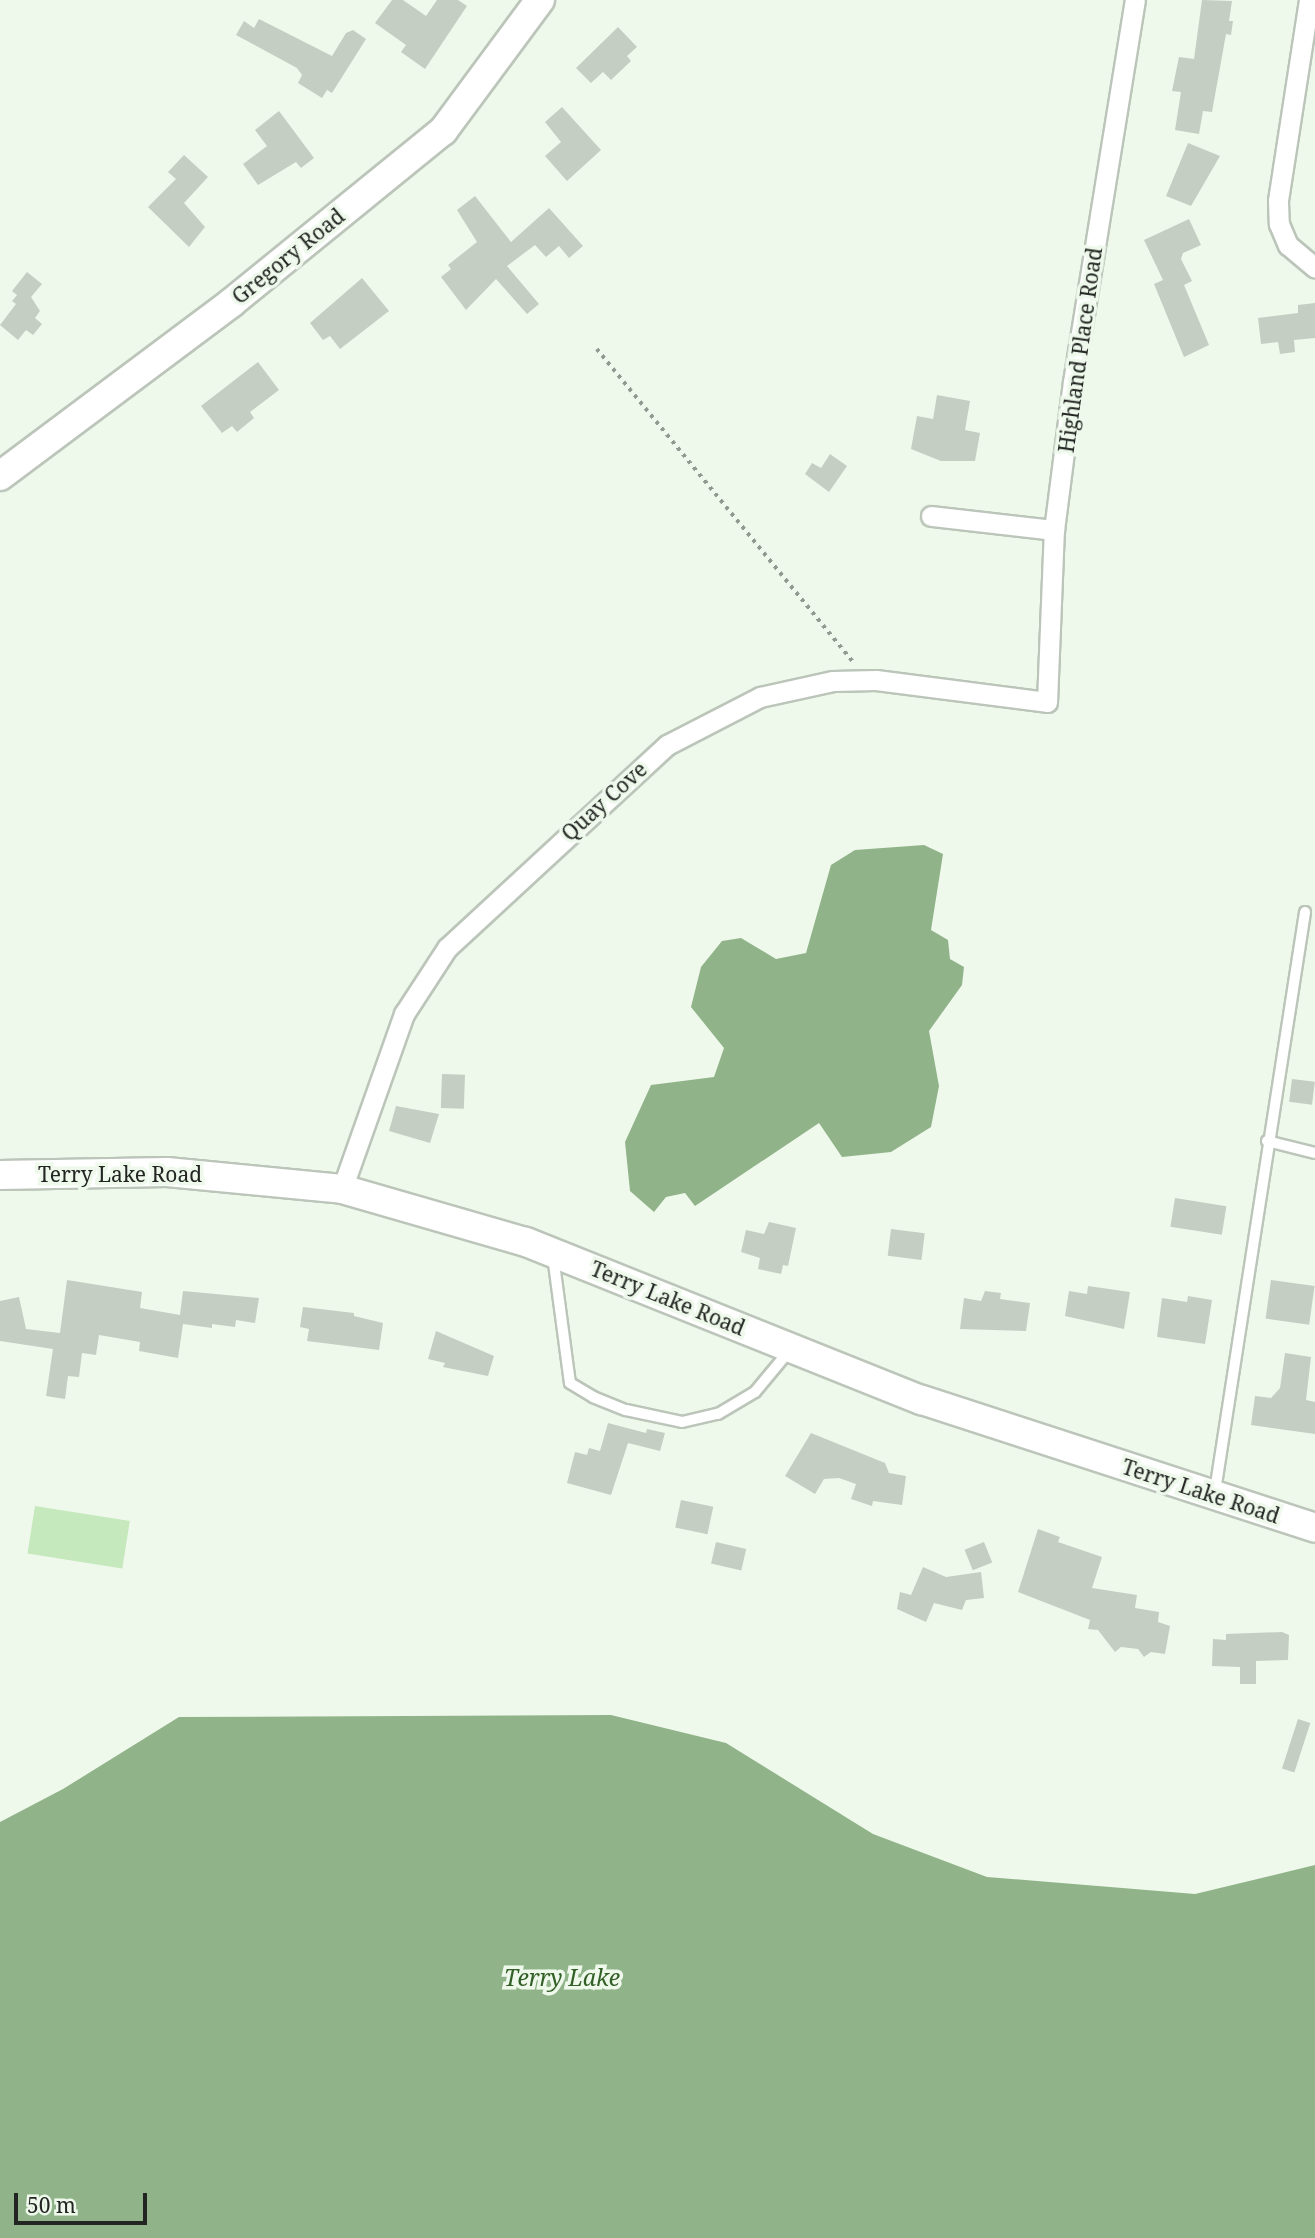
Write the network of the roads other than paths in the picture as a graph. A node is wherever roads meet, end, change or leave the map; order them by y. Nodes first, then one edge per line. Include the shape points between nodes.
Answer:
1 (540, 0) edge
2 (1135, 0) edge
3 (1309, 0) edge
4 (1315, 268) edge
5 (0, 476) edge
6 (931, 516) dead end
7 (1055, 530) junction
8 (1047, 702) joint
9 (1305, 912) dead end
10 (1267, 1141) junction
11 (1315, 1153) edge
12 (0, 1175) edge
13 (342, 1189) junction
14 (553, 1252) junction
15 (793, 1348) junction
16 (1214, 1495) junction
17 (1315, 1528) edge

1 - 5 main road, Gregory Road via 443,131 231,303
2 - 7 street, Highland Place Road via 1073,382
3 - 4 street via 1278,201 1279,224 1288,245
6 - 7 street
7 - 8 street, Highland Place Road
8 - 13 street, Quay Cove via 860,681 794,687 760,697 667,745 447,948 404,1014
9 - 10 lane
10 - 11 lane
10 - 16 lane
12 - 13 main road, Terry Lake Road via 229,1174
13 - 14 main road, Terry Lake Road
14 - 15 main road, Terry Lake Road
14 - 15 lane via 570,1383 604,1401 682,1422 718,1414 755,1392
15 - 16 main road, Terry Lake Road via 980,1421
16 - 17 main road, Terry Lake Road

